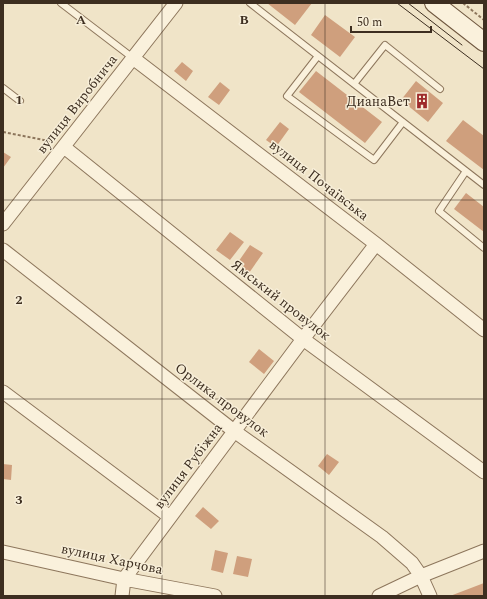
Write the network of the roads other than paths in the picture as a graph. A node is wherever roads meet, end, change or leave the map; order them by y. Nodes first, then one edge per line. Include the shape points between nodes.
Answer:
1 (61, 3) edge
2 (176, 3) edge
3 (250, 3) edge
4 (434, 3) edge
5 (484, 42) edge
6 (318, 56) junction
7 (133, 58) junction
8 (354, 84) junction
9 (3, 88) edge
10 (440, 89) dead end
11 (20, 101) dead end
12 (403, 122) junction
13 (62, 145) junction
14 (466, 171) junction
15 (484, 184) edge
16 (3, 224) edge
17 (376, 244) junction
18 (484, 248) edge
19 (3, 250) edge
20 (484, 330) edge
21 (303, 339) junction
22 (3, 392) edge
23 (234, 431) junction
24 (484, 472) edge
25 (170, 517) junction
26 (484, 551) edge
27 (3, 552) edge
28 (421, 576) junction
29 (124, 579) junction
30 (122, 596) edge
31 (215, 596) edge
32 (379, 596) edge
33 (430, 596) edge

1 - 7 lane
2 - 7 street, вулиця Виробнича
3 - 6 lane
4 - 5 main road
6 - 8 lane
6 - 12 lane via 286,96 374,160
7 - 13 street, вулиця Виробнича
7 - 17 street, вулиця Почаївська
8 - 10 lane via 385,45
8 - 12 lane
9 - 11 lane
12 - 14 lane
13 - 16 street, вулиця Виробнича
13 - 21 street, Ямський провулок
14 - 15 lane
14 - 18 lane via 439,211
17 - 20 street, вулиця Почаївська
17 - 21 street, вулиця Рубіжна
19 - 23 street, Орлика провулок
21 - 23 street, вулиця Рубіжна
21 - 24 street, Ямський провулок
22 - 25 street
23 - 25 street, вулиця Рубіжна
23 - 28 street, Орлика провулок via 375,532 412,563
25 - 29 street, вулиця Рубіжна
26 - 28 street
27 - 29 street, вулиця Харчова
28 - 32 street
28 - 33 street, Орлика провулок
29 - 30 street, вулиця Рубіжна
29 - 31 street, вулиця Харчова

